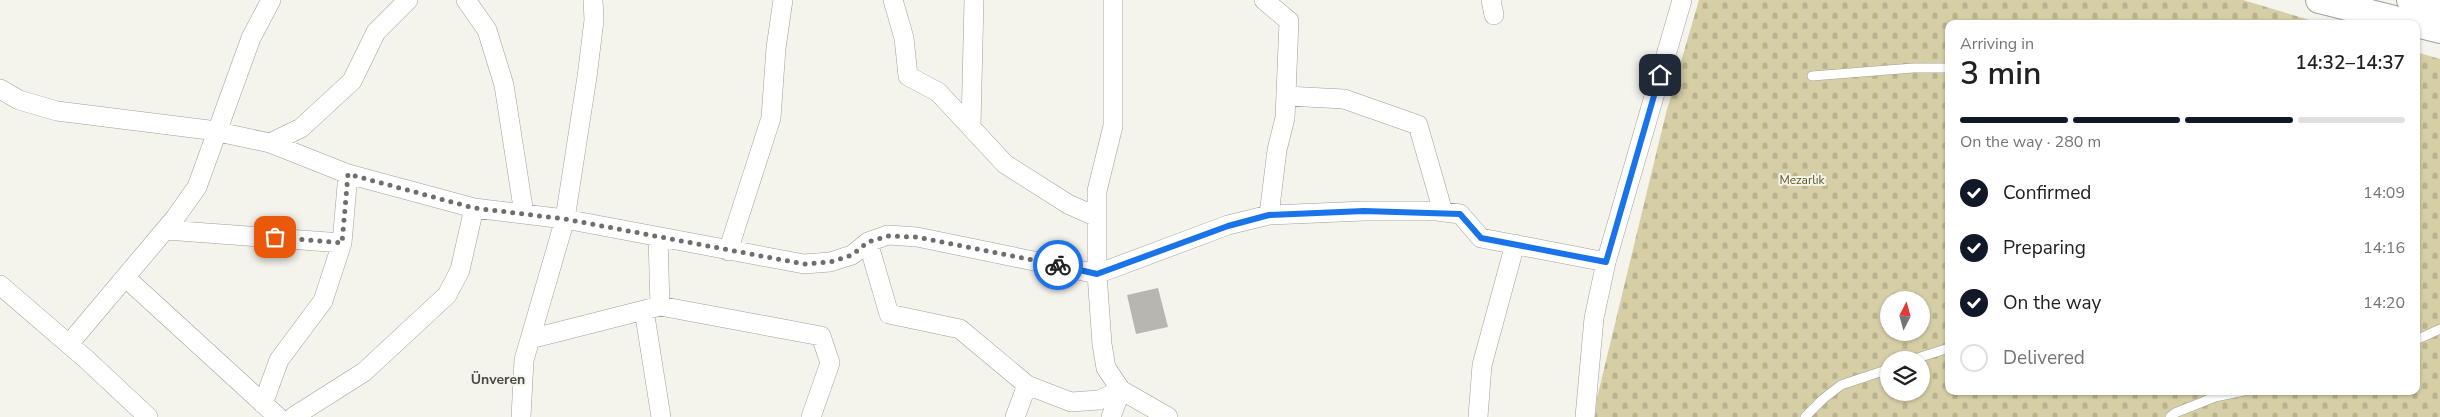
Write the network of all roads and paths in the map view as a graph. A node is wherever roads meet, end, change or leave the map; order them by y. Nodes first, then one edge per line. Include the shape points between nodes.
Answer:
1 (408, 0) edge
2 (466, 0) edge
3 (593, 0) edge
4 (783, 0) edge
5 (893, 0) edge
6 (974, 0) edge
7 (1113, 0) edge
8 (1264, 0) edge
9 (1682, 0) edge
10 (2319, 0) edge
11 (2410, 0) edge
12 (262, 4) edge
13 (2440, 6) edge
14 (2399, 20) edge
15 (2420, 25) edge
16 (2440, 30) edge
17 (1945, 68) edge
18 (1812, 76) dead end
19 (0, 89) edge
20 (1286, 96) junction
21 (971, 126) junction
22 (216, 131) junction
23 (270, 143) junction
24 (348, 174) junction
25 (474, 208) junction
26 (1443, 212) junction
27 (524, 214) junction
28 (1269, 215) junction
29 (1097, 217) junction
30 (565, 219) junction
31 (166, 230) junction
32 (658, 237) junction
33 (868, 242) junction
34 (342, 243) junction
35 (1515, 244) junction
36 (728, 250) junction
37 (1606, 262) junction
38 (1097, 274) junction
39 (125, 277) junction
40 (0, 285) edge
41 (652, 308) junction
42 (2440, 329) edge
43 (2420, 338) edge
44 (530, 340) junction
45 (69, 344) junction
46 (1945, 349) edge
47 (1930, 354) edge
48 (1880, 372) edge
49 (1027, 385) junction
50 (1121, 390) junction
51 (2225, 395) edge
52 (263, 404) junction
53 (147, 417) edge
54 (278, 417) edge
55 (293, 417) edge
56 (521, 417) edge
57 (661, 417) edge
58 (811, 417) edge
59 (1015, 417) edge
60 (1111, 417) edge
61 (1168, 417) edge
62 (1478, 417) edge
63 (1585, 417) edge
64 (1805, 417) edge
65 (2170, 417) edge

1 - 23 street via 376,32 352,81 301,128
2 - 27 street via 487,30 504,85
3 - 30 street via 594,20 587,77
4 - 36 street via 771,118
5 - 21 street via 904,38 908,76 938,92
6 - 21 street
7 - 29 street via 1113,126 1097,191
8 - 20 street via 1288,21
9 - 37 street
10 - 14 main road
11 - 13 main road
12 - 22 street
15 - 16 main road
17 - 18 lane
19 - 22 street via 19,100 57,112
20 - 26 street via 1344,99 1418,125
20 - 28 street
21 - 29 street via 1005,164 1068,204
22 - 23 street
22 - 31 street via 197,187
23 - 24 street
24 - 25 street
24 - 34 street
25 - 27 street
25 - 55 street via 460,270 447,295 364,372
26 - 28 street
26 - 35 street via 1460,214 1481,238
27 - 30 street
28 - 38 street via 1228,226
29 - 38 street
30 - 32 street
30 - 44 street
31 - 34 street
31 - 39 street
32 - 36 street
32 - 41 street
33 - 36 street via 852,255 830,262 804,264
33 - 38 street via 888,236 917,237
33 - 49 street via 889,314 960,329
34 - 52 street via 323,301 280,360
35 - 37 street
35 - 62 street via 1482,365
37 - 63 street via 1594,318
38 - 50 street via 1106,368
39 - 45 street
39 - 52 street
40 - 45 street
41 - 44 street
41 - 57 street
41 - 58 street via 821,336 830,363
42 - 43 lane
44 - 56 street via 524,360
45 - 53 street
46 - 47 lane
48 - 64 lane via 1841,385
49 - 50 street via 1071,402 1100,400
49 - 59 street
50 - 60 street
50 - 61 street
51 - 65 lane
52 - 54 street

